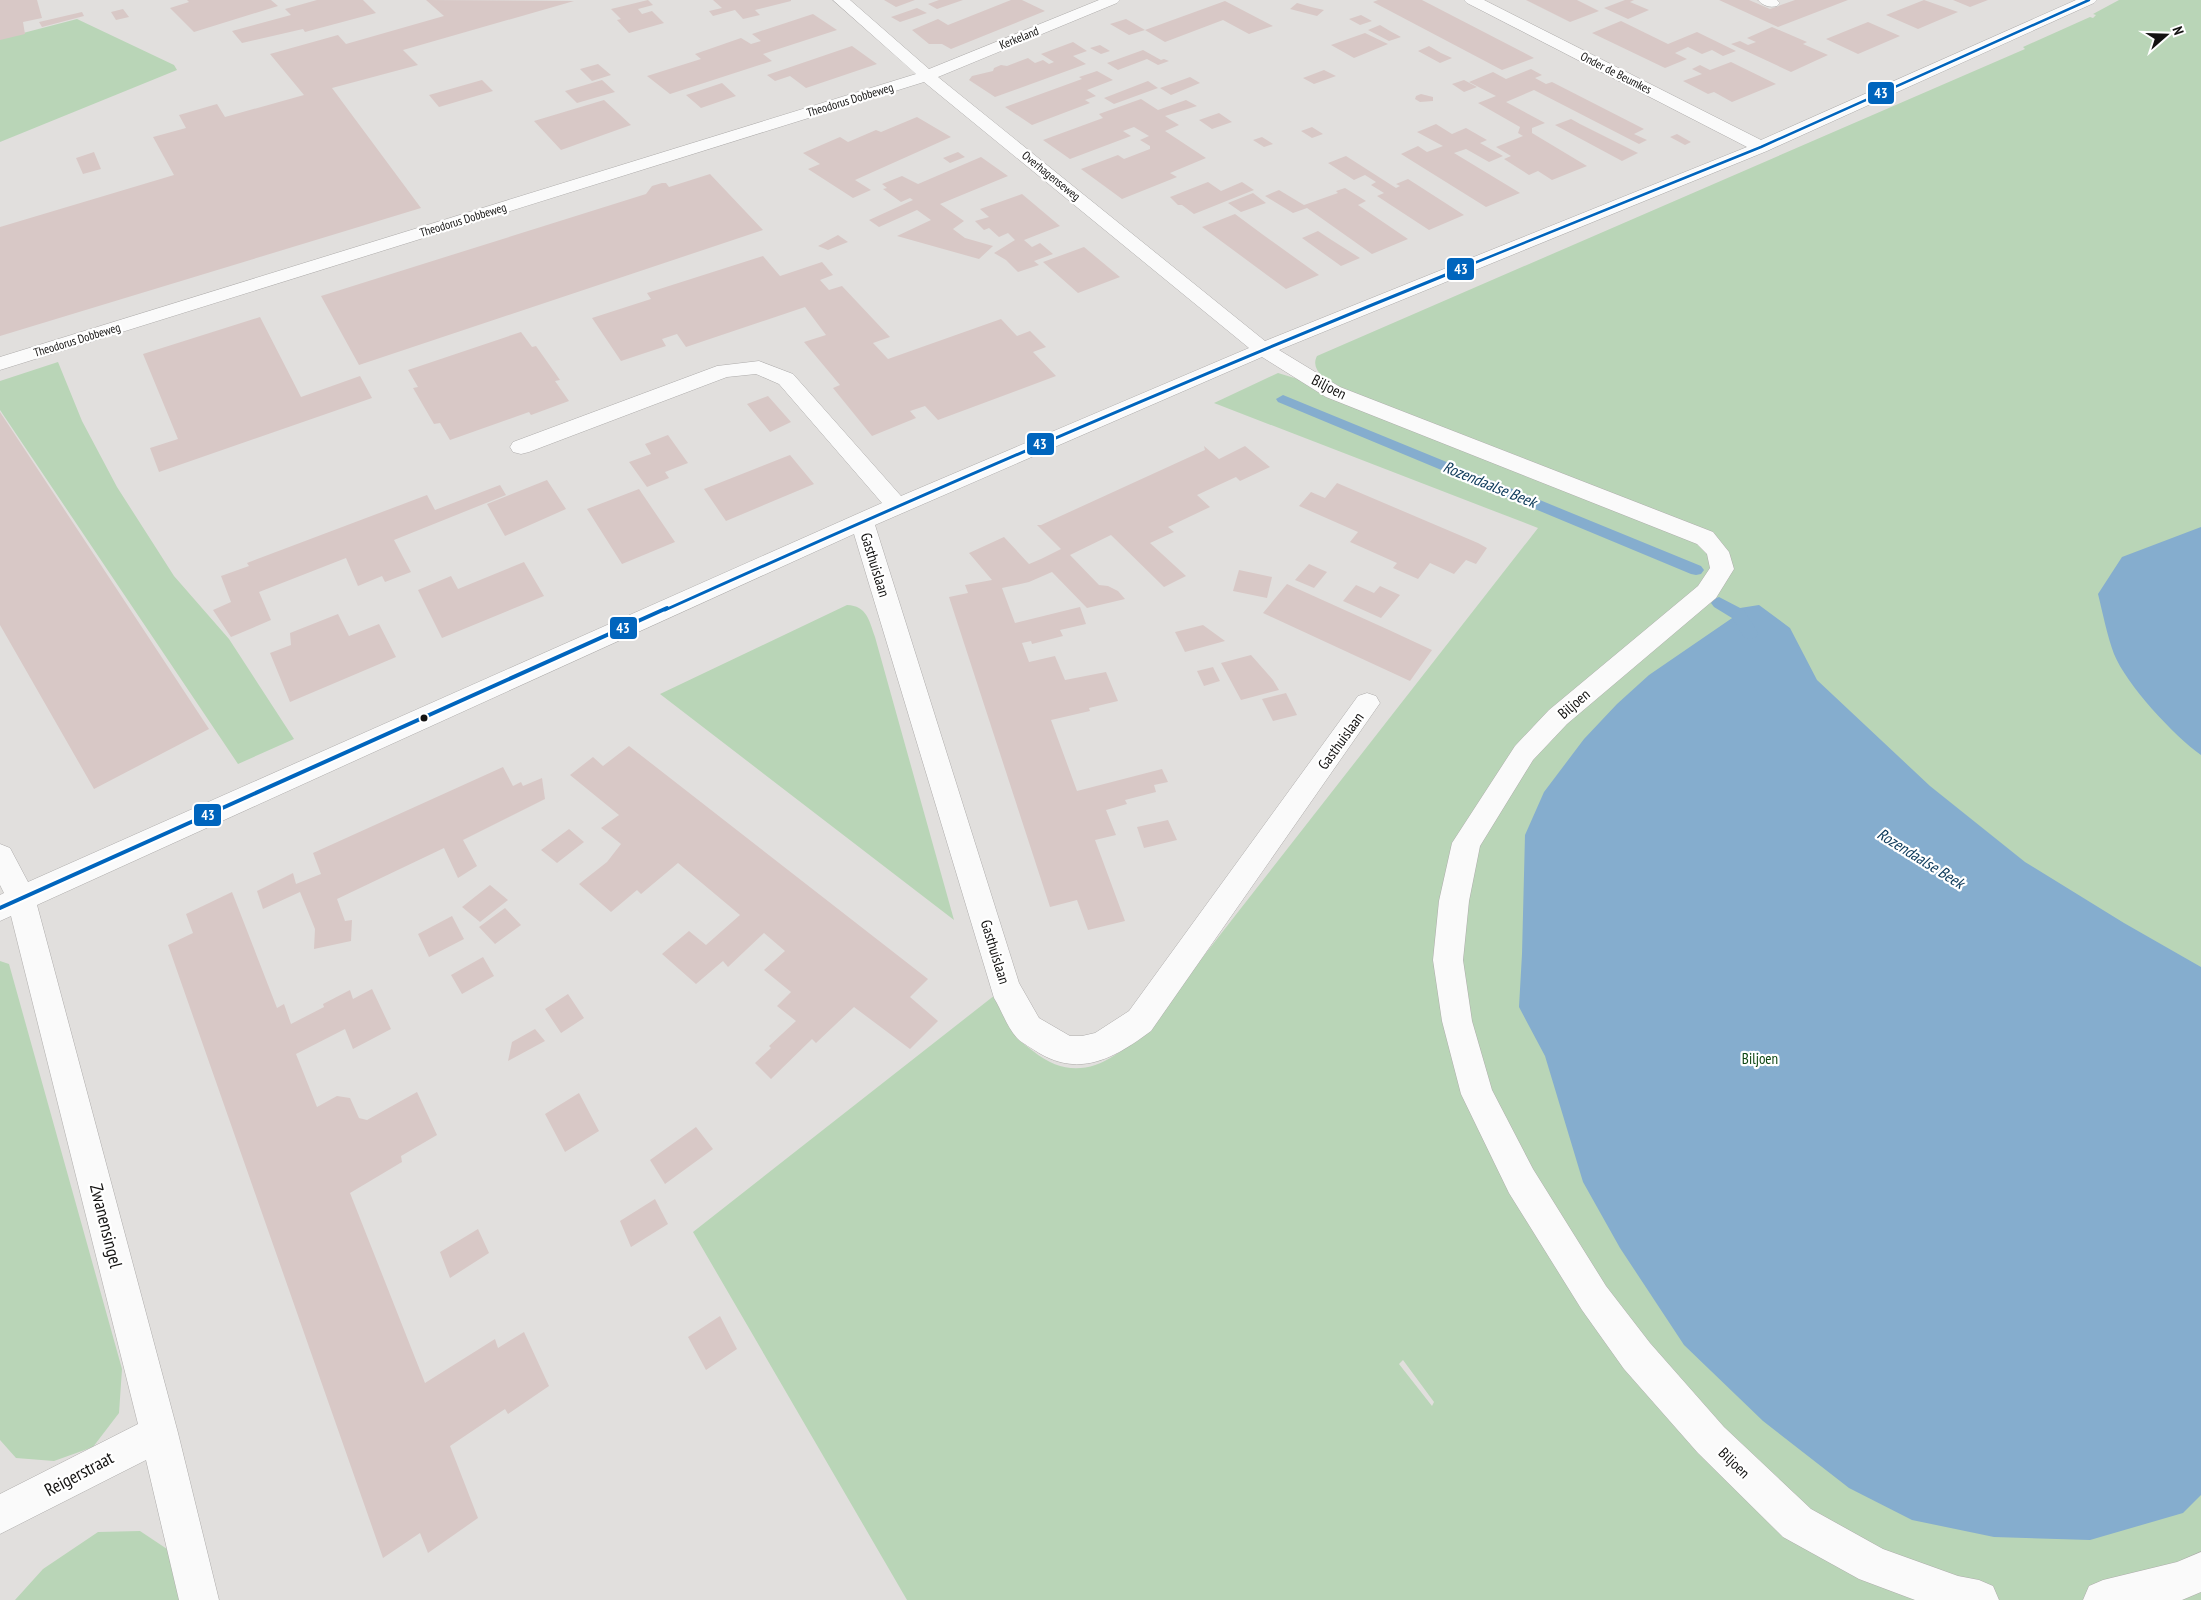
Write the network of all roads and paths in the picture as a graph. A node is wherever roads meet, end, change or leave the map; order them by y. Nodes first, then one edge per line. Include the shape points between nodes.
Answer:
1 (841, 0) edge
2 (1112, 0) edge
3 (1472, 0) edge
4 (2089, 0) edge
5 (927, 76) junction
6 (1760, 147) junction
7 (1263, 349) junction
8 (0, 364) edge
9 (521, 447) dead end
10 (897, 506) junction
11 (862, 521) junction
12 (1368, 703) dead end
13 (0, 856) edge
14 (11, 903) edge
15 (159, 1433) junction
16 (0, 1515) edge
17 (2201, 1572) edge
18 (199, 1600) edge
19 (1979, 1600) edge
20 (2103, 1600) edge

1 - 5 street, Overhagenseweg
2 - 5 street, Kerkeland
3 - 6 street, Onder de Beumkes
4 - 6 street, Gasthuislaan
5 - 7 street, Overhagenseweg
5 - 8 street, Theodorus Dobbeweg
6 - 7 street, Gasthuislaan
7 - 10 street, Gasthuislaan
7 - 19 street, Biljoen via 1333,392 1705,538 1721,554 1722,569 1707,592 1558,717 1524,752 1466,843 1454,901 1448,960 1457,1021 1477,1094 1521,1181 1594,1298 1637,1356 1711,1440 1798,1523 1873,1565 1958,1596
9 - 10 street via 724,371 760,368 786,379
10 - 11 street, Gasthuislaan
11 - 12 street, Gasthuislaan via 1005,988 1029,1029 1056,1048 1074,1052 1092,1050 1117,1038 1140,1021
11 - 14 street, Gasthuislaan
13 - 14 street, Zwanensingel
14 - 15 street, Zwanensingel
15 - 16 street, Reigerstraat
15 - 18 street, Zwanensingel
17 - 20 street via 2178,1582

